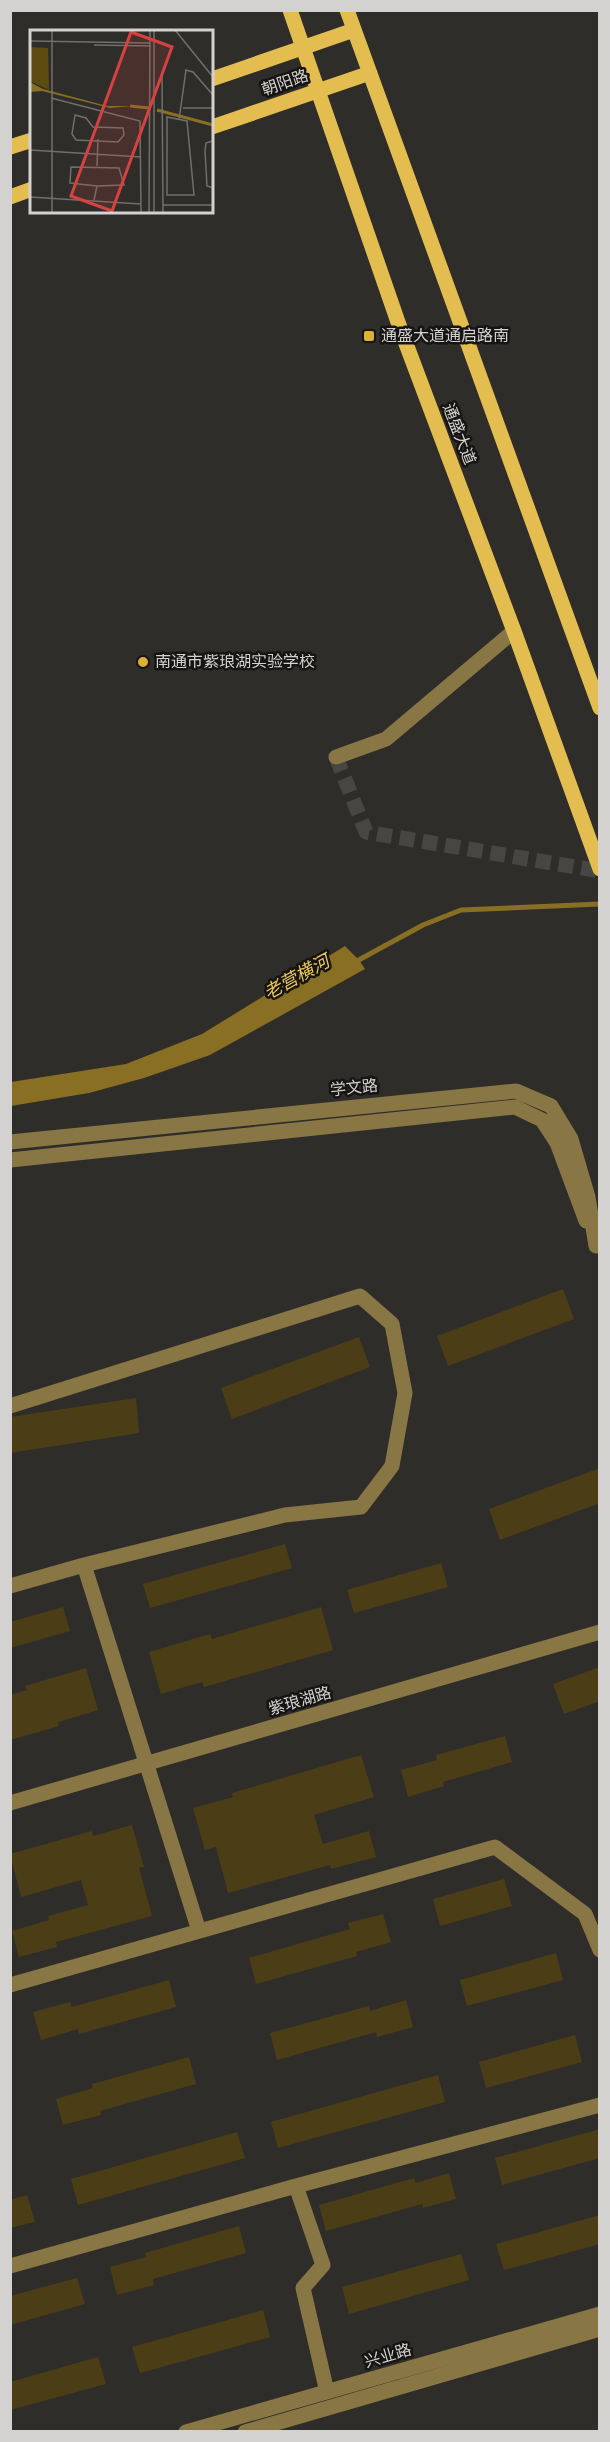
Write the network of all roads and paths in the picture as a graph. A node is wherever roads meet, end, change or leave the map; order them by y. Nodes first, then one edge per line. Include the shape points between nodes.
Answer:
1 (290, 10) edge
2 (347, 10) edge
3 (354, 30) junction
4 (303, 47) junction
5 (370, 73) junction
6 (213, 79) edge
7 (319, 90) junction
8 (213, 127) edge
9 (30, 141) edge
10 (10, 147) edge
11 (30, 190) edge
12 (10, 197) edge
13 (514, 632) junction
14 (600, 708) edge
15 (336, 756) dead end
16 (600, 869) edge
17 (10, 1142) edge
18 (10, 1160) edge
19 (598, 1250) edge
20 (10, 1406) edge
21 (84, 1565) junction
22 (10, 1586) edge
23 (600, 1632) edge
24 (146, 1764) junction
25 (10, 1803) edge
26 (199, 1931) junction
27 (600, 1950) edge
28 (10, 1985) edge
29 (600, 2105) edge
30 (296, 2186) junction
31 (10, 2266) edge
32 (600, 2314) edge
33 (600, 2328) edge
34 (327, 2392) junction
35 (246, 2431) edge
36 (186, 2432) edge

1 - 4 main road, 通盛大道
2 - 3 main road
3 - 4 main road, 朝阳路
3 - 5 main road
4 - 6 main road, 朝阳路
4 - 7 main road, 通盛大道
5 - 7 main road, 朝阳路
5 - 14 main road
7 - 8 main road, 朝阳路
7 - 13 main road, 通盛大道 via 399,325
9 - 10 main road
11 - 12 main road
13 - 15 street via 386,739
13 - 16 main road, 通盛大道
17 - 19 street, 学文路 via 516,1091 551,1106 571,1139
18 - 19 street, 学文路 via 515,1107 542,1120 557,1143
20 - 21 street via 360,1296 392,1324 405,1393 392,1466 361,1507 285,1515
21 - 22 street
21 - 24 street
23 - 24 street, 紫琅湖路
24 - 25 street, 紫琅湖路
24 - 26 street
26 - 27 street via 495,1847 585,1914
26 - 28 street
29 - 30 street
30 - 31 street
30 - 34 street via 323,2265 303,2288
32 - 34 street, 兴业路
33 - 35 street, 兴业路
34 - 36 street, 兴业路

